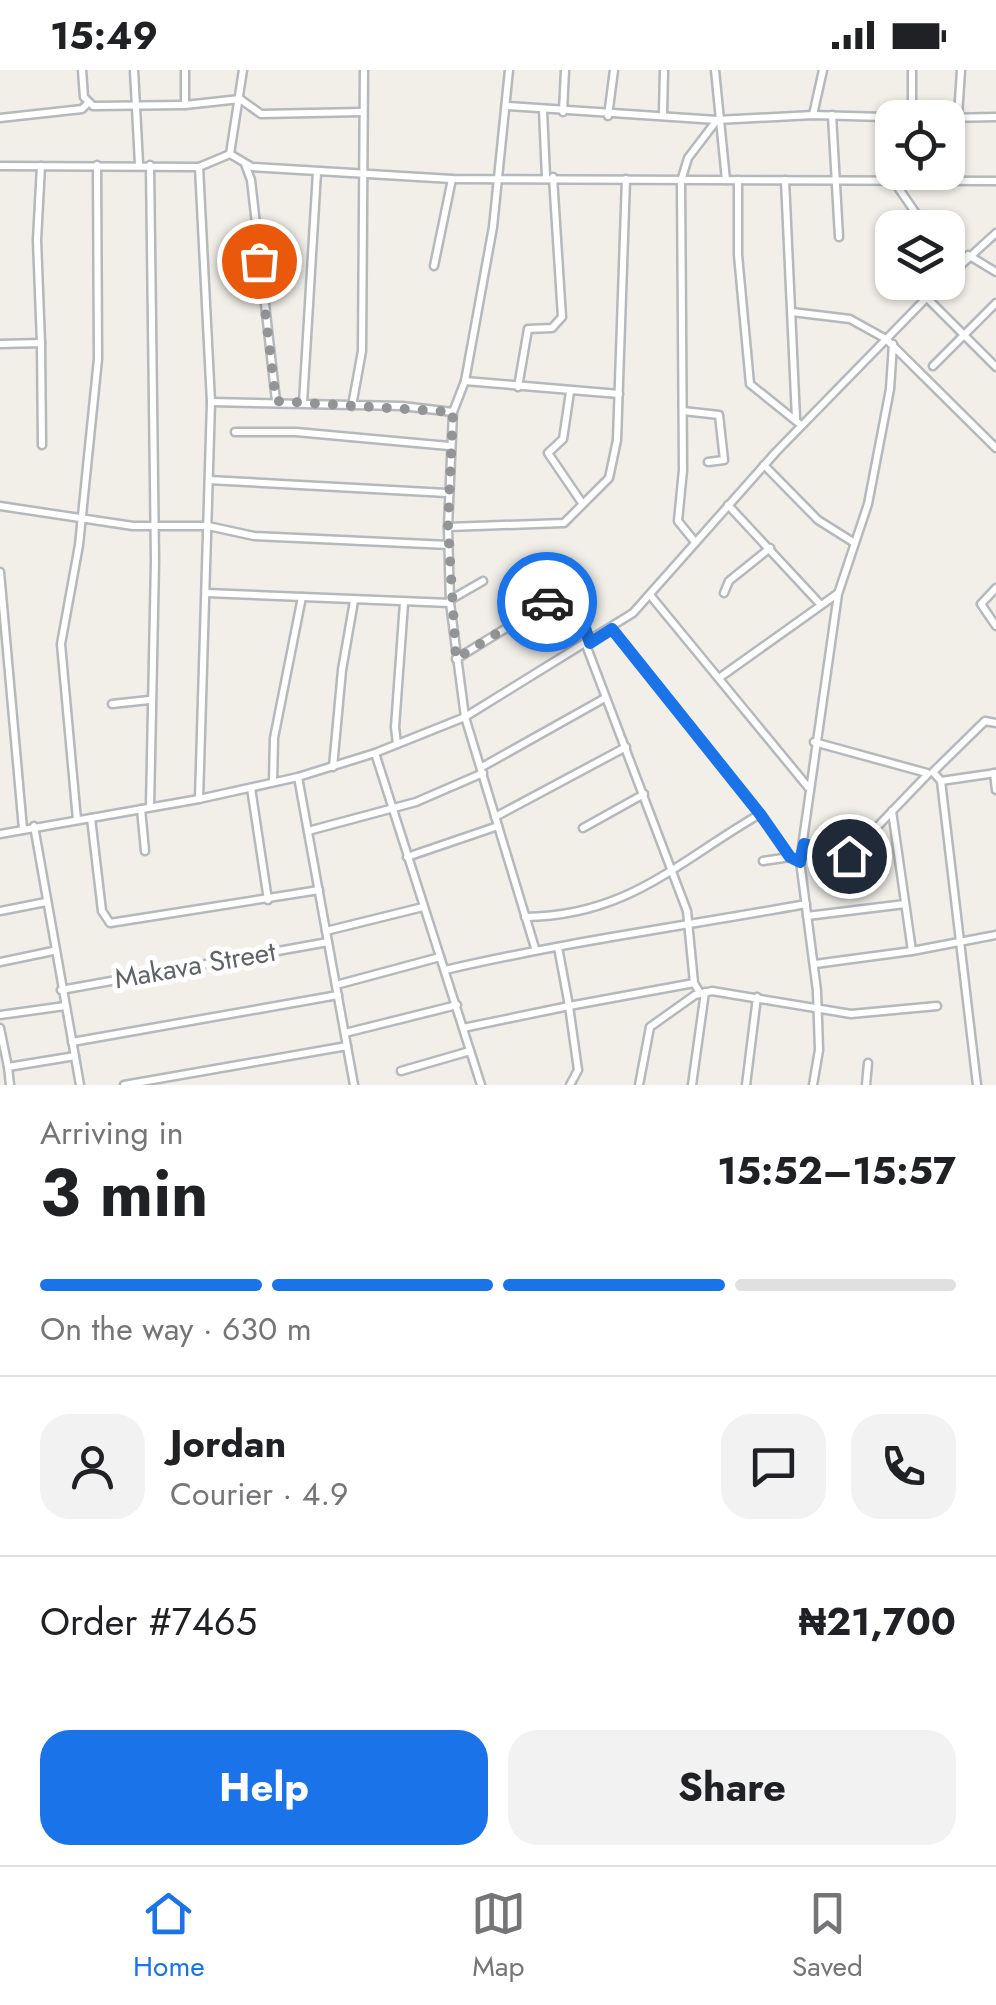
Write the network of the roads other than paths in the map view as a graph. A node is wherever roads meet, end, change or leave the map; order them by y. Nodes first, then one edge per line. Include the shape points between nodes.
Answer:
1 (82, 70) edge
2 (134, 70) edge
3 (185, 70) edge
4 (243, 70) edge
5 (364, 70) edge
6 (509, 70) edge
7 (566, 70) edge
8 (614, 70) edge
9 (664, 70) edge
10 (715, 70) edge
11 (823, 70) edge
12 (912, 70) edge
13 (961, 70) edge
14 (240, 100) junction
15 (914, 100) edge
16 (959, 100) edge
17 (87, 104) junction
18 (137, 106) junction
19 (186, 106) junction
20 (506, 106) junction
21 (543, 110) junction
22 (362, 112) junction
23 (563, 112) junction
24 (663, 114) junction
25 (813, 114) junction
26 (832, 115) junction
27 (608, 116) junction
28 (875, 116) edge
29 (965, 116) edge
30 (996, 116) edge
31 (0, 118) edge
32 (717, 120) junction
33 (230, 154) junction
34 (244, 163) junction
35 (97, 164) junction
36 (140, 164) junction
37 (150, 165) junction
38 (0, 166) edge
39 (41, 166) junction
40 (199, 166) junction
41 (317, 172) junction
42 (362, 172) junction
43 (499, 176) junction
44 (550, 177) junction
45 (452, 178) junction
46 (626, 179) junction
47 (726, 180) junction
48 (738, 180) junction
49 (785, 180) junction
50 (681, 181) junction
51 (965, 181) edge
52 (996, 181) edge
53 (836, 182) junction
54 (875, 182) edge
55 (996, 233) edge
56 (840, 238) dead end
57 (968, 256) junction
58 (965, 259) edge
59 (434, 266) dead end
60 (996, 272) edge
61 (926, 300) edge
62 (930, 300) edge
63 (996, 303) edge
64 (792, 312) junction
65 (965, 334) junction
66 (889, 342) junction
67 (42, 343) junction
68 (0, 344) edge
69 (934, 366) dead end
70 (996, 367) edge
71 (464, 380) junction
72 (518, 388) junction
73 (570, 392) junction
74 (620, 394) junction
75 (276, 401) junction
76 (211, 402) junction
77 (304, 403) junction
78 (352, 406) junction
79 (683, 411) junction
80 (453, 412) junction
81 (798, 422) junction
82 (996, 428) edge
83 (235, 432) dead end
84 (986, 438) junction
85 (42, 444) dead end
86 (449, 446) junction
87 (996, 448) edge
88 (708, 462) dead end
89 (764, 466) junction
90 (209, 480) junction
91 (448, 493) junction
92 (582, 503) junction
93 (728, 505) junction
94 (0, 506) edge
95 (82, 518) junction
96 (154, 524) junction
97 (208, 526) junction
98 (448, 526) junction
99 (695, 542) junction
100 (853, 542) junction
101 (448, 545) junction
102 (770, 548) junction
103 (0, 572) edge
104 (484, 581) dead end
105 (996, 588) edge
106 (206, 592) junction
107 (724, 593) dead end
108 (838, 594) junction
109 (650, 596) junction
110 (302, 597) junction
111 (354, 600) junction
112 (450, 601) junction
113 (404, 603) junction
114 (820, 604) junction
115 (996, 626) edge
116 (612, 629) junction
117 (588, 644) junction
118 (456, 659) junction
119 (719, 678) junction
120 (606, 698) junction
121 (149, 700) junction
122 (112, 704) dead end
123 (465, 717) junction
124 (996, 724) edge
125 (814, 742) junction
126 (398, 744) junction
127 (626, 747) junction
128 (374, 753) junction
129 (334, 767) junction
130 (482, 770) junction
131 (931, 773) junction
132 (995, 773) edge
133 (298, 777) junction
134 (273, 782) junction
135 (941, 782) junction
136 (809, 787) junction
137 (251, 788) junction
138 (996, 790) edge
139 (644, 794) junction
140 (200, 800) junction
141 (150, 807) junction
142 (141, 809) junction
143 (392, 809) junction
144 (892, 811) junction
145 (760, 814) junction
146 (496, 817) junction
147 (90, 818) junction
148 (77, 820) junction
149 (34, 826) junction
150 (498, 826) junction
151 (22, 828) junction
152 (584, 828) dead end
153 (308, 831) junction
154 (0, 834) edge
155 (804, 844) junction
156 (145, 852) dead end
157 (407, 857) junction
158 (790, 857) junction
159 (763, 861) dead end
160 (800, 862) junction
161 (673, 869) junction
162 (318, 890) junction
163 (268, 900) junction
164 (46, 902) junction
165 (806, 904) junction
166 (905, 904) junction
167 (423, 907) junction
168 (0, 910) edge
169 (807, 916) junction
170 (525, 917) junction
171 (688, 926) junction
172 (326, 932) junction
173 (996, 935) edge
174 (962, 940) junction
175 (328, 942) junction
176 (558, 946) junction
177 (535, 948) junction
178 (912, 950) junction
179 (53, 951) junction
180 (440, 957) junction
181 (0, 962) edge
182 (815, 964) junction
183 (446, 970) junction
184 (694, 983) junction
185 (336, 985) junction
186 (62, 990) junction
187 (702, 993) junction
188 (338, 995) junction
189 (757, 998) junction
190 (456, 1005) junction
191 (65, 1006) junction
192 (569, 1006) junction
193 (936, 1006) dead end
194 (818, 1009) junction
195 (0, 1015) edge
196 (0, 1028) edge
197 (463, 1028) junction
198 (345, 1033) junction
199 (72, 1042) junction
200 (347, 1046) junction
201 (470, 1050) junction
202 (75, 1056) junction
203 (868, 1063) dead end
204 (5, 1069) edge
205 (402, 1071) dead end
206 (10, 1085) edge
207 (80, 1085) edge
208 (124, 1085) edge
209 (354, 1085) edge
210 (481, 1085) edge
211 (570, 1085) edge
212 (639, 1085) edge
213 (692, 1085) edge
214 (746, 1085) edge
215 (813, 1085) edge
216 (866, 1085) edge
217 (977, 1085) edge

1 - 17 street
2 - 18 street
3 - 19 street
4 - 14 street
5 - 22 street
6 - 20 street
7 - 23 street
8 - 27 street
9 - 24 street
10 - 32 street
11 - 25 street
12 - 15 street
13 - 16 street
14 - 19 street
14 - 22 street via 262,114
14 - 33 street
17 - 18 street
17 - 31 street
18 - 19 street
18 - 36 street
20 - 21 street
20 - 43 street
21 - 23 street
21 - 44 street
22 - 42 street
23 - 27 street
24 - 27 street
24 - 32 street
25 - 26 street
25 - 32 street
26 - 28 street
26 - 53 street
29 - 30 street
32 - 47 street
32 - 50 street via 688,158
33 - 34 street
33 - 40 street
34 - 41 street
34 - 75 street
35 - 36 street
35 - 39 street
35 - 95 street via 98,359
36 - 37 street
37 - 40 street
37 - 96 street
38 - 39 street
39 - 67 street
40 - 76 street
41 - 42 street
41 - 77 street
42 - 45 street
42 - 78 street via 362,350
43 - 44 street
43 - 45 street
43 - 71 street
44 - 46 street
44 - 72 street via 562,317 552,328 528,329
45 - 59 street
46 - 50 street
46 - 74 street
47 - 48 street
47 - 50 street
48 - 49 street
48 - 81 street via 750,384
49 - 53 street
49 - 64 street
50 - 79 street
51 - 52 street
53 - 54 street
53 - 56 street
55 - 57 street
57 - 58 street
57 - 60 street
61 - 66 street
62 - 65 street
63 - 65 street
64 - 66 street via 850,319
64 - 81 street
65 - 69 street
65 - 70 street
66 - 81 street
66 - 84 street
66 - 100 street via 890,390 872,488
67 - 68 street
67 - 85 street
71 - 72 street
71 - 80 street
72 - 73 street
73 - 74 street
73 - 92 street via 563,438 548,453
74 - 92 street via 614,468
75 - 76 street
75 - 77 street
76 - 90 street
77 - 78 street
78 - 80 street
79 - 88 street via 719,415 724,460
79 - 99 street via 678,521
80 - 86 street
81 - 89 street
82 - 84 street
83 - 86 street
84 - 87 street
86 - 91 street
89 - 93 street
89 - 100 street via 818,520
90 - 91 street
90 - 97 street
91 - 98 street
92 - 98 street via 564,523
93 - 99 street
93 - 102 street
94 - 95 street
95 - 96 street
95 - 148 street via 60,644
96 - 97 street
96 - 121 street
97 - 101 street via 254,536
97 - 106 street
98 - 101 street
99 - 109 street
100 - 108 street
101 - 112 street
102 - 107 street
102 - 114 street
103 - 151 street
104 - 112 street
105 - 115 street via 980,604
106 - 110 street
106 - 140 street
108 - 114 street
108 - 125 street
109 - 116 street
109 - 119 street
110 - 111 street
110 - 134 street via 274,738
111 - 113 street
111 - 129 street
112 - 113 street
112 - 118 street
113 - 126 street
114 - 119 street
116 - 117 street
116 - 145 street
117 - 118 street via 570,589
117 - 120 street
117 - 123 street
118 - 123 street
119 - 136 street
120 - 127 street
120 - 130 street
121 - 122 street
121 - 141 street
123 - 126 street
123 - 130 street
124 - 131 street via 985,721
125 - 131 street
125 - 136 street
126 - 128 street
127 - 139 street
127 - 146 street
128 - 129 street
128 - 143 street
129 - 133 street
130 - 143 street
130 - 146 street
131 - 135 street
131 - 144 street
132 - 135 street
132 - 138 street
133 - 134 street
133 - 153 street
134 - 137 street
135 - 174 street
136 - 155 street
137 - 140 street
137 - 163 street
139 - 152 street
139 - 161 street
140 - 141 street
141 - 142 street
142 - 147 street
142 - 156 street
143 - 153 street
143 - 157 street
144 - 155 street via 849,856
144 - 166 street
145 - 158 street
145 - 161 street
146 - 150 street
147 - 148 street
147 - 163 street via 102,912 110,922
148 - 149 street
149 - 151 street
149 - 164 street
150 - 157 street
150 - 170 street
151 - 154 street
153 - 162 street
155 - 160 street
157 - 167 street
158 - 159 street
158 - 160 street
160 - 165 street
161 - 170 street via 602,909
161 - 171 street
162 - 163 street
162 - 172 street
164 - 168 street
164 - 179 street
165 - 169 street
165 - 171 street
166 - 169 street
166 - 178 street
167 - 172 street
167 - 180 street
169 - 182 street
170 - 177 street
171 - 176 street
171 - 184 street
172 - 175 street
173 - 174 street
174 - 178 street
174 - 217 street
175 - 185 street
175 - 186 street, Makava Street
176 - 177 street
176 - 192 street
177 - 183 street
178 - 182 street
179 - 181 street
179 - 186 street
180 - 183 street
180 - 185 street
182 - 194 street
183 - 190 street
184 - 187 street
184 - 192 street
185 - 188 street
186 - 191 street
187 - 189 street
187 - 212 street via 650,1027
187 - 213 street
188 - 198 street
188 - 199 street
189 - 194 street
189 - 214 street
190 - 197 street
190 - 198 street
191 - 195 street
191 - 199 street
192 - 197 street
192 - 211 street via 578,1070
193 - 194 street via 851,1014
194 - 215 street
196 - 204 street
197 - 201 street
198 - 200 street
199 - 202 street
200 - 208 street
200 - 209 street
201 - 205 street
201 - 210 street
202 - 204 street
202 - 207 street
203 - 216 street
204 - 206 street

